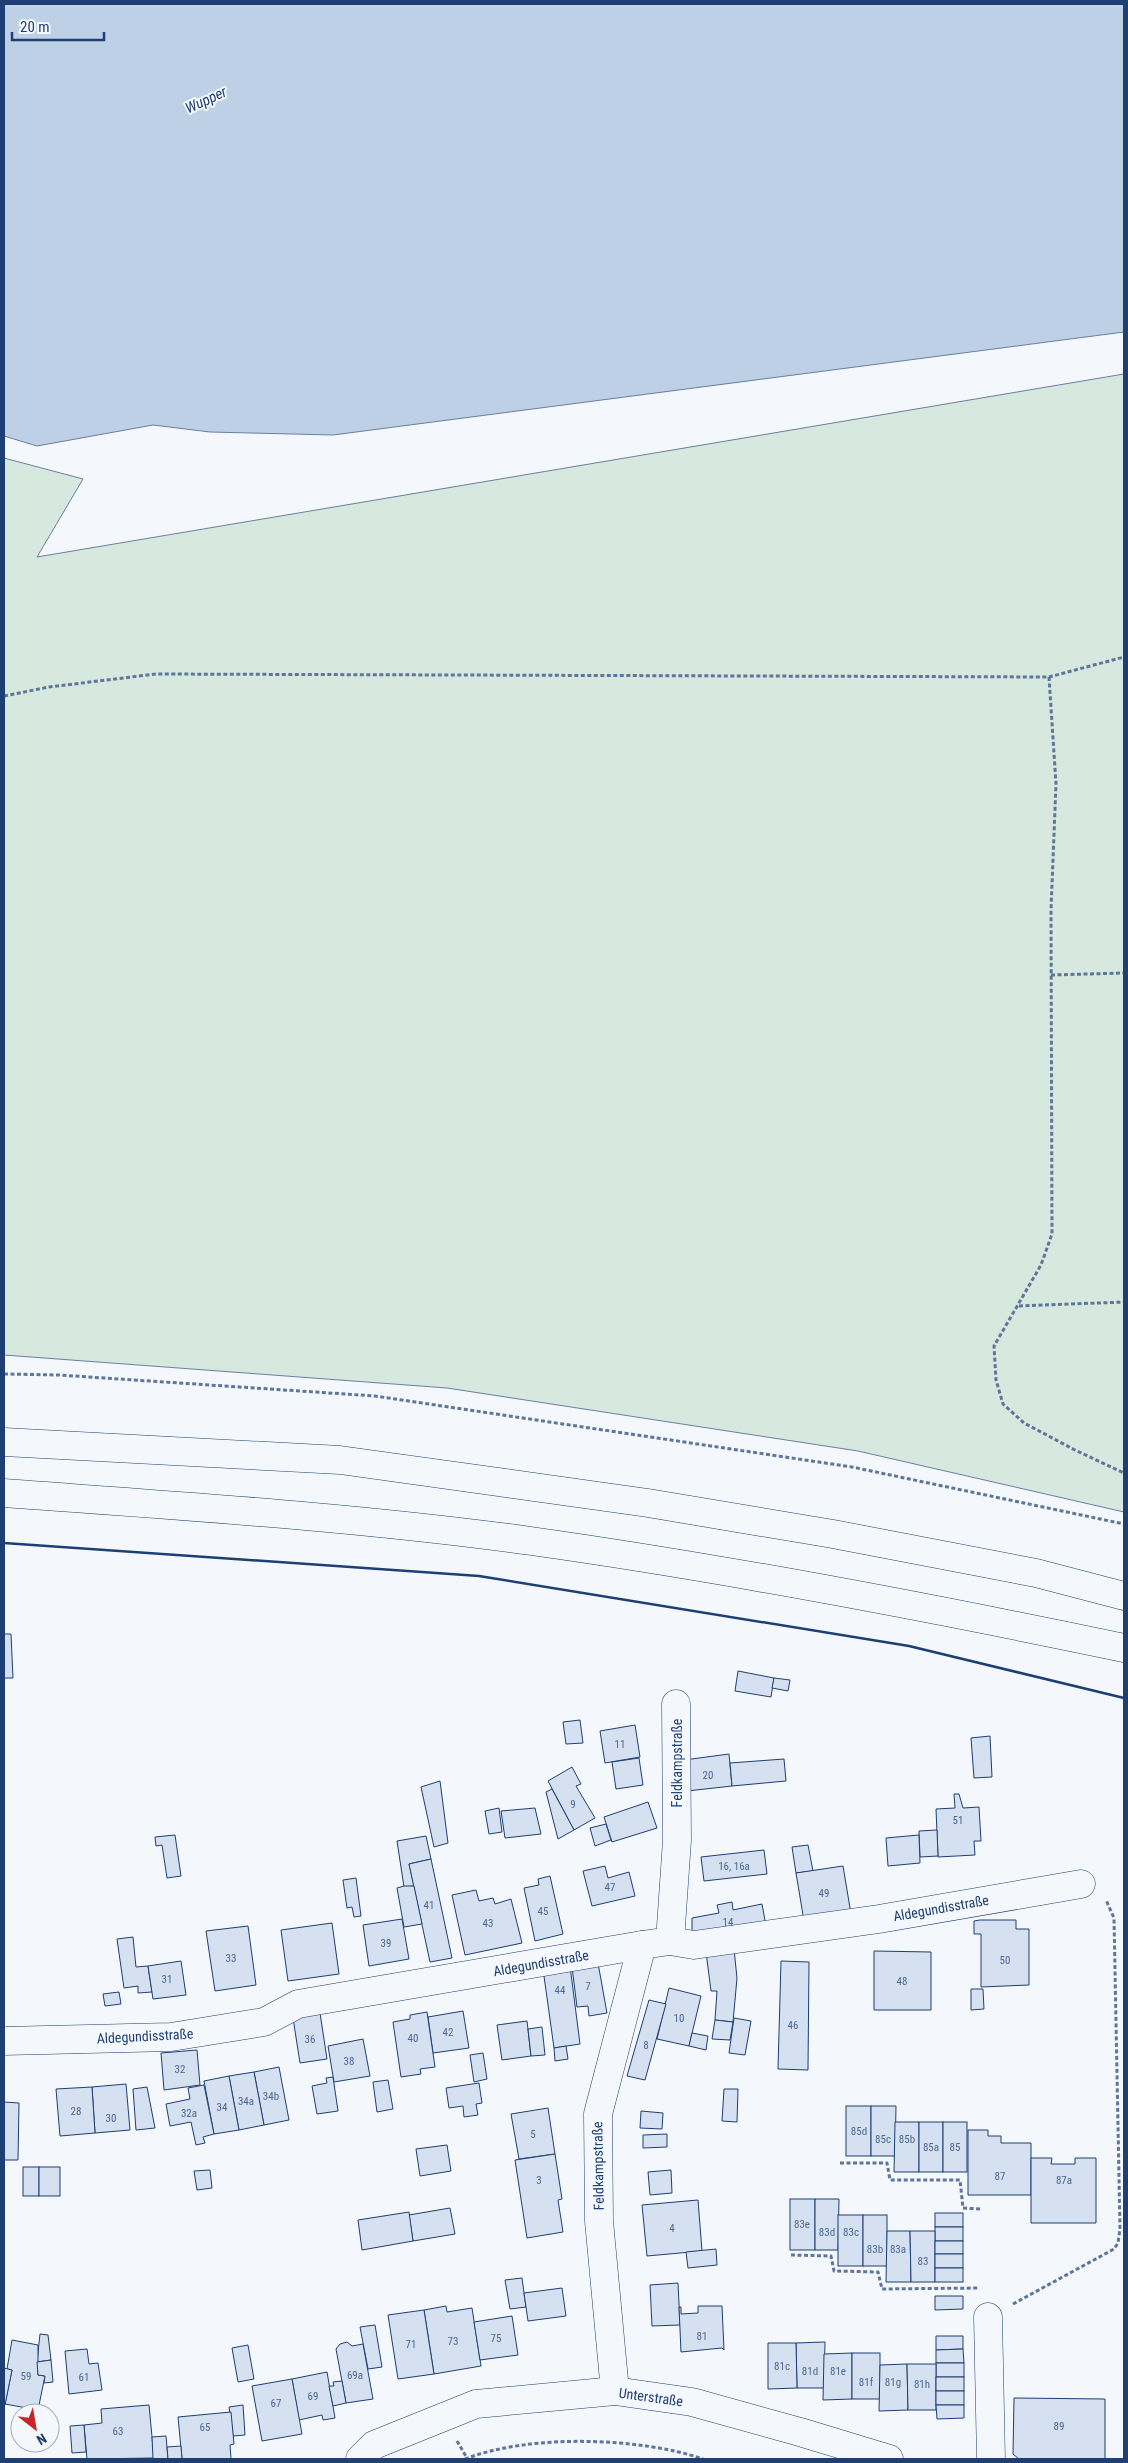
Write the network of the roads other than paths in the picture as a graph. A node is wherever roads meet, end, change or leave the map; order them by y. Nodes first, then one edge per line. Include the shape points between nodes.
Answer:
1 (4, 1442) edge
2 (4, 1493) edge
3 (1124, 1596) edge
4 (1124, 1648) edge
5 (676, 1704) dead end
6 (1081, 1884) road end
7 (670, 1941) junction
8 (642, 1945) junction
9 (4, 2041) edge
10 (988, 2317) road end
11 (615, 2391) junction
12 (360, 2459) edge
13 (889, 2459) edge
14 (991, 2459) edge

1 - 3 main road via 360,1462 648,1503 833,1534 1036,1572
2 - 4 main road via 305,1515 530,1541 823,1588
5 - 7 main road, Feldkampstraße via 677,1840
6 - 7 main road, Aldegundisstraße via 879,1919 694,1945
7 - 8 main road, Aldegundisstraße
8 - 9 main road, Aldegundisstraße via 298,2004 264,2022 171,2037
8 - 11 main road, Feldkampstraße via 598,2114 599,2221
10 - 14 main road
11 - 12 main road, Unterstraße via 476,2404 374,2445
11 - 13 main road, Unterstraße via 692,2402

